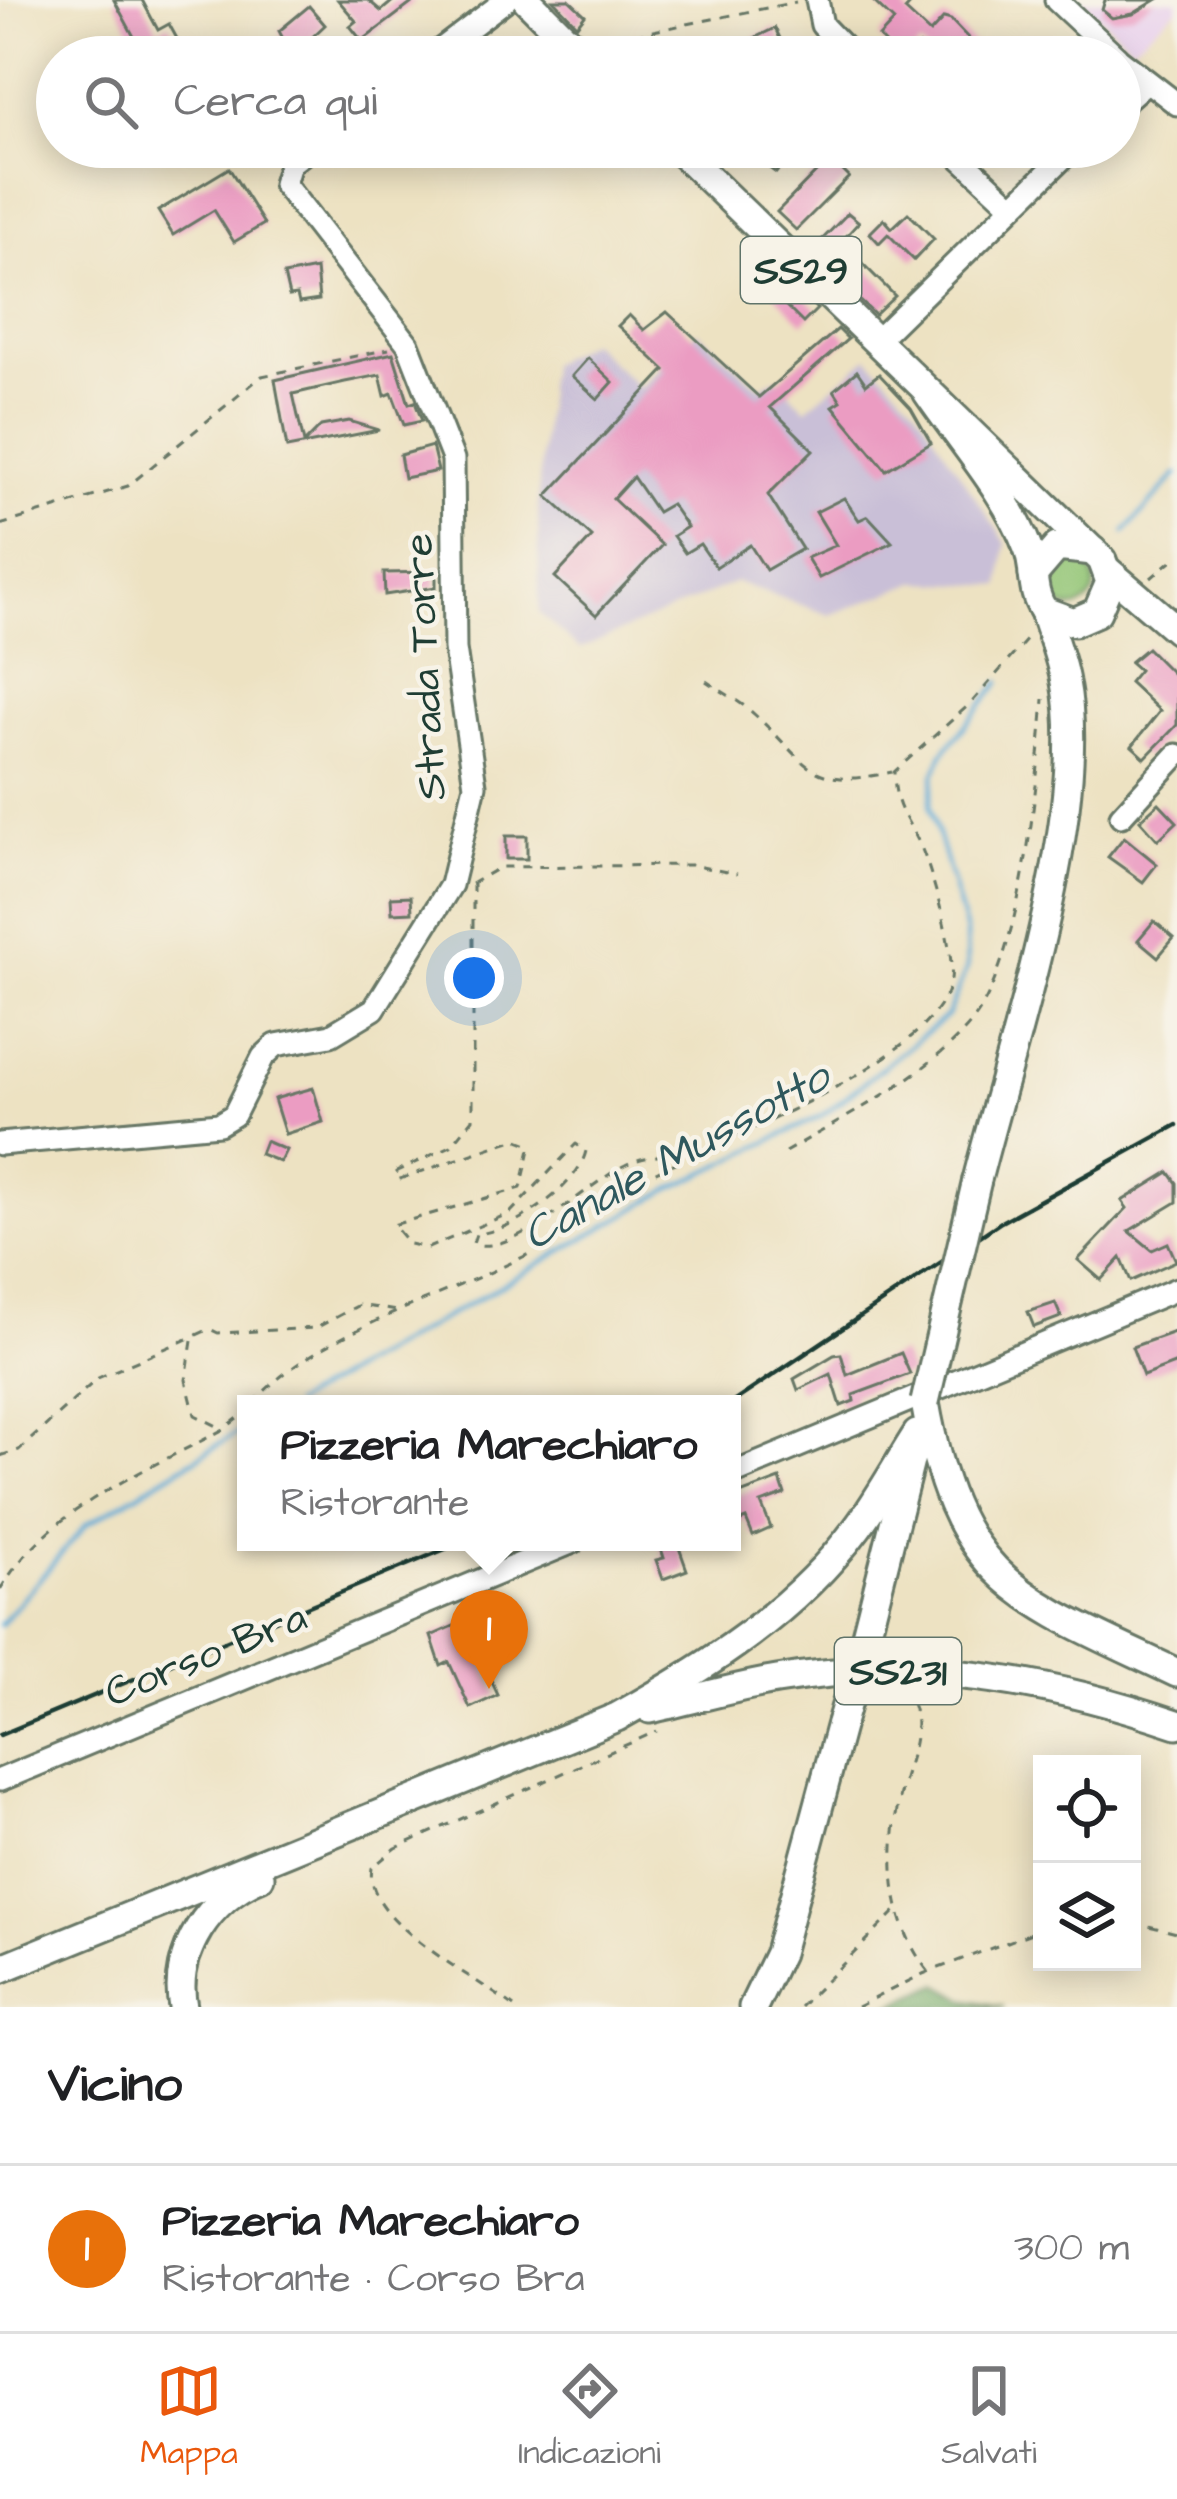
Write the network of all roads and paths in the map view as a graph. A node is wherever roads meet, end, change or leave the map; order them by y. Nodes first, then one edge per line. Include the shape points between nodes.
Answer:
1 (506, 0) edge
2 (527, 0) edge
3 (803, 0) edge
4 (818, 0) edge
5 (1057, 0) edge
6 (458, 36) edge
7 (562, 36) edge
8 (647, 36) edge
9 (833, 36) edge
10 (1095, 36) edge
11 (1141, 80) edge
12 (1144, 83) junction
13 (1141, 86) edge
14 (1177, 104) edge
15 (289, 168) edge
16 (697, 168) edge
17 (971, 168) edge
18 (1051, 168) edge
19 (1011, 205) junction
20 (875, 342) junction
21 (408, 344) junction
22 (927, 392) junction
23 (0, 525) edge
24 (1177, 556) edge
25 (1101, 561) junction
26 (1034, 575) junction
27 (1134, 591) junction
28 (1090, 616) junction
29 (1038, 622) junction
30 (1169, 623) edge
31 (706, 681) dead end
32 (1055, 685) junction
33 (1177, 755) edge
34 (894, 772) junction
35 (1120, 816) dead end
36 (737, 874) dead end
37 (462, 884) junction
38 (0, 1144) edge
39 (785, 1152) dead end
40 (695, 1154) junction
41 (1177, 1289) edge
42 (398, 1312) junction
43 (192, 1339) junction
44 (260, 1395) edge
45 (237, 1419) edge
46 (924, 1422) junction
47 (224, 1429) junction
48 (0, 1456) edge
49 (741, 1470) edge
50 (550, 1551) edge
51 (0, 1590) edge
52 (1177, 1673) edge
53 (887, 1693) dead end
54 (617, 1717) junction
55 (1177, 1724) edge
56 (663, 1729) dead end
57 (0, 1780) edge
58 (441, 1789) junction
59 (898, 1910) junction
60 (1141, 1924) edge
61 (1033, 1932) edge
62 (1177, 1933) edge
63 (0, 1969) edge
64 (928, 1971) junction
65 (183, 2007) edge
66 (514, 2007) edge
67 (753, 2007) edge
68 (800, 2007) edge
69 (857, 2007) edge

1 - 6 street
2 - 7 main road
3 - 8 path
4 - 9 street
5 - 10 street
11 - 12 street
12 - 13 street
12 - 14 street
15 - 21 street, Strada Torre via 284,184
16 - 20 main road, SS29
17 - 19 street
18 - 19 street
19 - 20 street
20 - 22 main road, SS29
21 - 23 path via 262,376 128,486
21 - 37 street, Strada Torre via 453,459 455,649 475,785
22 - 25 main road, SS29
22 - 26 main road, SS29 via 1005,505
24 - 27 path
25 - 26 main road via 1057,547
25 - 27 main road, SS29
25 - 28 main road via 1109,593
26 - 29 main road
27 - 30 main road, SS29
28 - 29 main road
28 - 30 main road, SS29
28 - 32 main road
29 - 32 main road
29 - 34 path via 972,702
31 - 34 path via 752,712 810,773 850,782
32 - 39 path via 1003,950 982,1007 896,1083
32 - 46 main road, bridge via 1069,739 1053,873
33 - 35 street
34 - 40 path via 895,806 922,848 945,933 951,979 936,1012 841,1085
36 - 37 path via 691,865 500,866
37 - 38 street, Strada Torre via 374,1010 332,1035 276,1045 234,1115 219,1124
37 - 40 path via 473,1119 451,1146 397,1171 397,1180 523,1138 531,1144 521,1188 393,1225 409,1244 428,1248 510,1213 576,1144 586,1151 571,1181 512,1228 476,1234 473,1243 496,1245 558,1215 634,1160
40 - 42 path via 607,1197 528,1254
41 - 49 street
42 - 43 path via 359,1305 316,1328 210,1329
42 - 44 path
43 - 47 path via 186,1380 195,1415
43 - 48 path via 98,1378 19,1450
45 - 47 path
46 - 52 main road via 953,1511 992,1571 1016,1593
46 - 54 main road via 856,1529 806,1585 750,1636
46 - 67 main road, bridge via 778,1953
47 - 51 path via 71,1508
50 - 57 street, Corso Bra
53 - 59 path via 910,1699 918,1725 898,1802
54 - 55 main road, SS231 via 777,1680 869,1670 972,1674 1101,1698
54 - 58 main road, SS231
56 - 66 path via 396,1848 372,1868 372,1889 395,1919
58 - 63 main road, SS231
58 - 65 main road via 225,1899 190,1942
59 - 64 path
59 - 68 path
60 - 62 path
61 - 64 path
64 - 69 path

